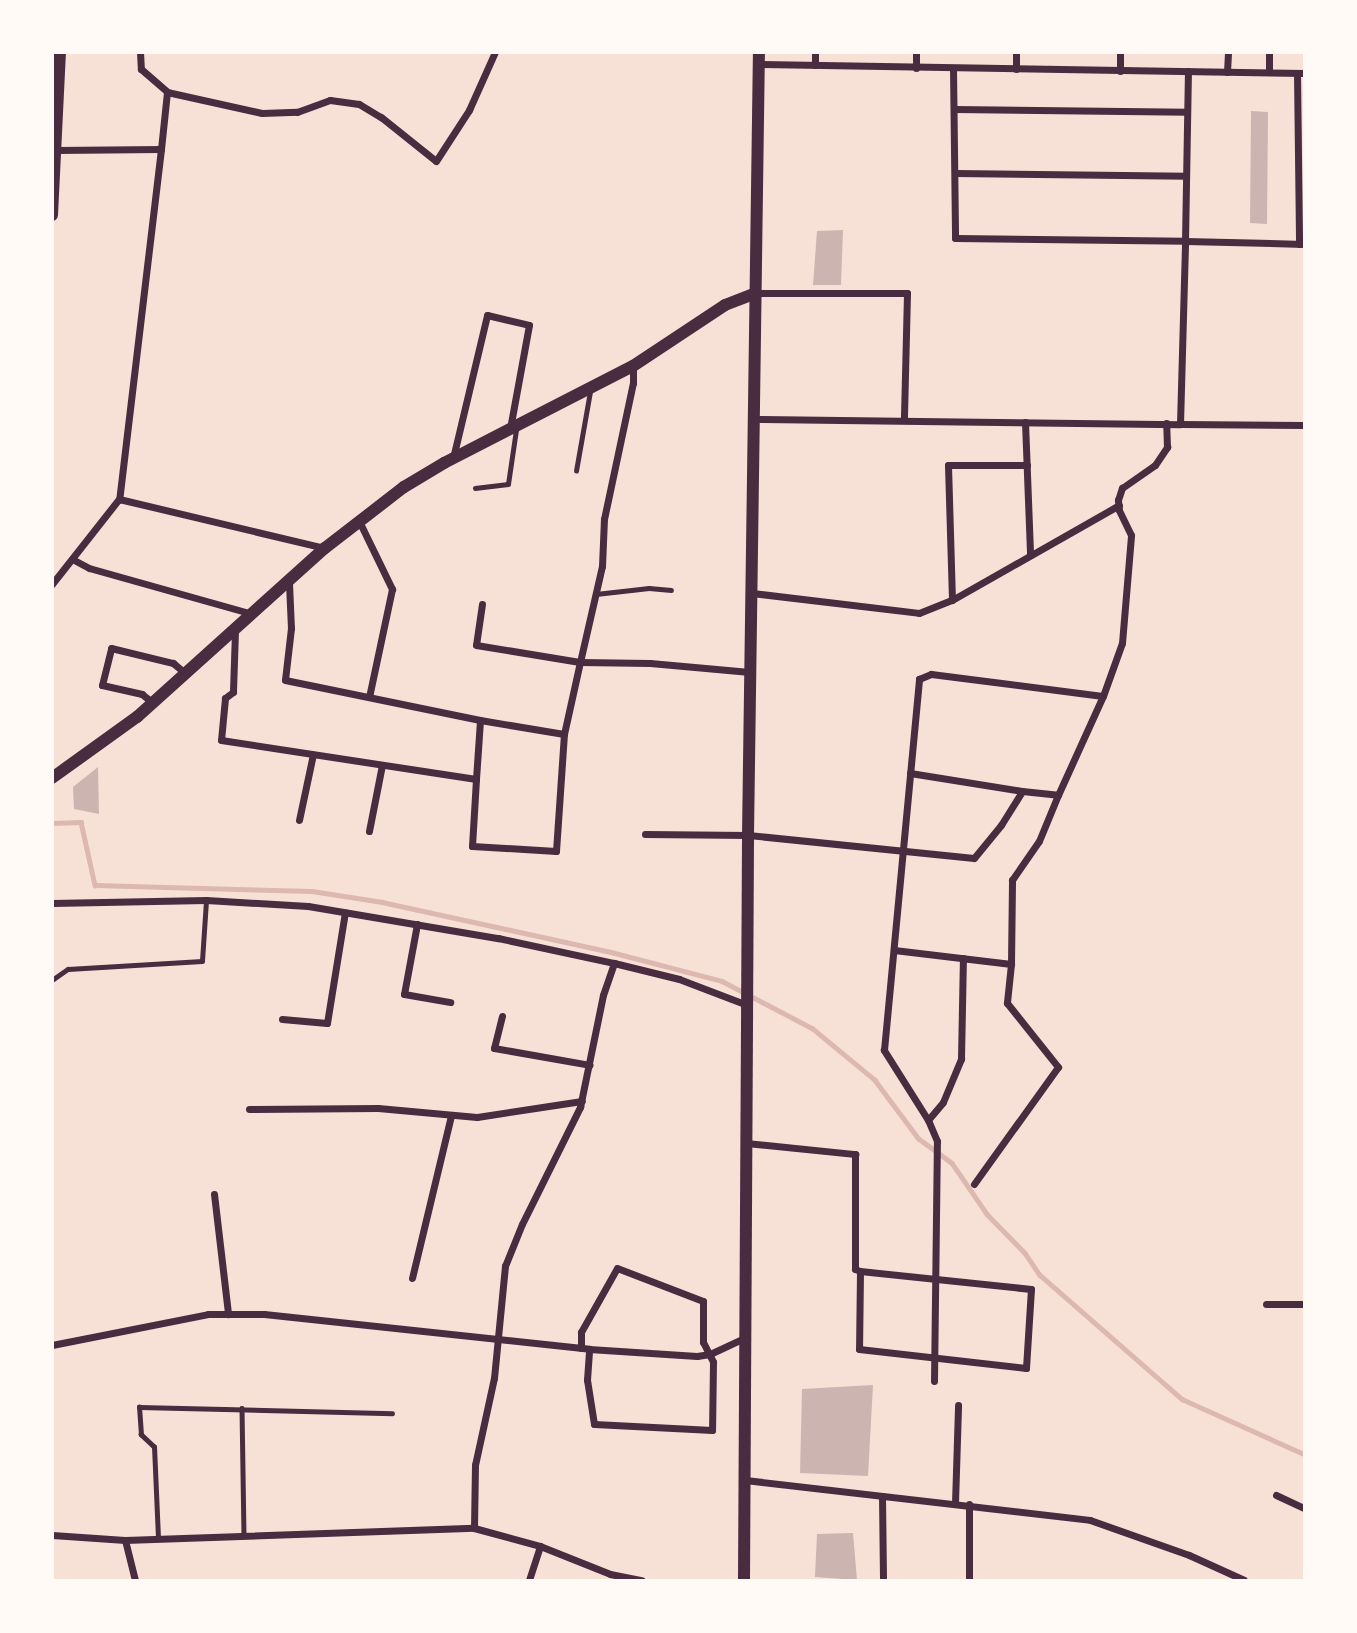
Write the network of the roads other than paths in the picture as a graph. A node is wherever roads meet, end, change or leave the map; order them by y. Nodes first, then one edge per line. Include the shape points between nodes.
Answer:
1 (60, 52) edge
2 (140, 52) edge
3 (495, 52) edge
4 (815, 52) edge
5 (916, 52) edge
6 (1016, 52) edge
7 (1120, 52) edge
8 (1228, 52) edge
9 (1269, 52) edge
10 (759, 58) edge
11 (815, 65) junction
12 (916, 68) junction
13 (953, 68) junction
14 (1016, 69) junction
15 (1120, 71) junction
16 (1188, 71) junction
17 (1227, 72) junction
18 (1269, 72) junction
19 (1301, 73) edge
20 (167, 92) junction
21 (954, 109) junction
22 (1187, 112) junction
23 (161, 149) junction
24 (56, 150) junction
25 (955, 173) junction
26 (1186, 176) junction
27 (52, 215) edge
28 (1185, 241) junction
29 (1301, 244) edge
30 (756, 293) junction
31 (633, 366) junction
32 (591, 388) junction
33 (755, 419) junction
34 (904, 420) junction
35 (1025, 422) junction
36 (1166, 423) junction
37 (1180, 424) junction
38 (1304, 425) edge
39 (514, 427) junction
40 (453, 458) junction
41 (1027, 465) junction
42 (576, 471) dead end
43 (475, 488) dead end
44 (119, 499) junction
45 (1119, 505) junction
46 (359, 521) junction
47 (325, 548) junction
48 (1030, 555) junction
49 (74, 560) junction
50 (289, 583) junction
51 (52, 584) edge
52 (671, 590) dead end
53 (752, 593) junction
54 (595, 594) junction
55 (952, 600) junction
56 (482, 604) dead end
57 (254, 614) junction
58 (235, 630) junction
59 (580, 662) junction
60 (750, 672) junction
61 (186, 674) junction
62 (1104, 696) junction
63 (369, 697) junction
64 (153, 703) junction
65 (480, 720) junction
66 (564, 734) junction
67 (313, 754) junction
68 (382, 765) junction
69 (910, 773) junction
70 (52, 778) edge
71 (475, 779) junction
72 (1022, 791) junction
73 (1058, 795) junction
74 (299, 820) dead end
75 (369, 831) dead end
76 (645, 834) dead end
77 (748, 835) junction
78 (904, 850) junction
79 (206, 900) junction
80 (52, 903) edge
81 (345, 912) junction
82 (417, 924) junction
83 (894, 950) junction
84 (963, 958) junction
85 (614, 963) junction
86 (1011, 964) junction
87 (52, 980) edge
88 (450, 1002) dead end
89 (747, 1004) junction
90 (502, 1016) dead end
91 (282, 1019) dead end
92 (590, 1065) junction
93 (582, 1101) junction
94 (249, 1109) dead end
95 (452, 1116) junction
96 (928, 1120) junction
97 (746, 1143) junction
98 (974, 1184) dead end
99 (214, 1194) dead end
100 (860, 1271) junction
101 (412, 1278) dead end
102 (937, 1279) junction
103 (1266, 1304) dead end
104 (1304, 1304) edge
105 (228, 1314) junction
106 (744, 1338) junction
107 (499, 1340) junction
108 (52, 1346) edge
109 (585, 1349) junction
110 (710, 1354) junction
111 (935, 1358) junction
112 (934, 1381) dead end
113 (958, 1405) dead end
114 (242, 1408) junction
115 (392, 1413) dead end
116 (745, 1480) junction
117 (1276, 1495) dead end
118 (882, 1496) junction
119 (955, 1503) junction
120 (969, 1504) junction
121 (1304, 1508) edge
122 (474, 1528) junction
123 (52, 1535) edge
124 (244, 1536) junction
125 (158, 1539) junction
126 (125, 1540) junction
127 (540, 1546) junction
128 (135, 1580) edge
129 (530, 1580) edge
130 (641, 1580) edge
131 (744, 1580) edge
132 (883, 1580) edge
133 (969, 1580) edge
134 (1244, 1580) edge

1 - 24 street
2 - 20 street via 141,69
3 - 20 street via 469,110 436,161 359,104 330,100 297,112 262,113
4 - 11 street
5 - 12 street
6 - 14 street
7 - 15 street
8 - 17 street
9 - 18 street
10 - 11 street
10 - 30 street
11 - 12 street
12 - 13 street
13 - 14 street
13 - 21 street
14 - 15 street
15 - 16 street
16 - 17 street
16 - 22 street
17 - 18 street
18 - 19 street
19 - 29 street
20 - 23 street
21 - 22 street
21 - 25 street
22 - 26 street
23 - 24 street
23 - 44 street
24 - 27 street
25 - 26 street
25 - 28 street via 955,239
26 - 28 street
28 - 29 street
28 - 37 street
30 - 31 street via 725,305
30 - 33 street
30 - 34 street via 906,293
31 - 32 street
31 - 54 street
32 - 39 street
32 - 42 lane
33 - 34 street
33 - 53 street
34 - 35 street
35 - 36 street
35 - 41 street
36 - 37 street
36 - 45 street via 1167,447 1155,465 1122,488
37 - 38 street
39 - 40 street
39 - 40 street via 529,325 487,315
39 - 43 lane via 508,484
40 - 46 street
41 - 48 street
41 - 55 street via 948,465
44 - 47 street
44 - 49 street
45 - 48 street
45 - 62 street via 1131,535 1122,643
46 - 47 street
46 - 63 street via 392,589
47 - 50 street
48 - 55 street
49 - 51 street
49 - 57 street
50 - 57 street
50 - 63 street via 291,628 285,680
52 - 54 lane
53 - 55 street via 919,613
53 - 60 street
54 - 59 street
56 - 59 street via 477,645
57 - 58 street
58 - 61 street
58 - 67 street via 233,692 225,698 222,740
59 - 60 street
59 - 66 street
60 - 77 street
61 - 64 street
61 - 64 street via 173,663 111,648 102,685 142,694
62 - 69 street via 924,676 919,679
62 - 73 street
63 - 65 street
64 - 70 street
65 - 66 street
65 - 71 street
66 - 71 street via 556,851 472,846
67 - 68 street
67 - 74 street
68 - 71 street
68 - 75 street
69 - 72 street
69 - 78 street
72 - 73 street
72 - 78 street via 974,858
73 - 86 street via 1039,841 1012,880
76 - 77 street
77 - 78 street
77 - 89 street
78 - 83 street
79 - 80 street
79 - 81 street
79 - 87 lane via 202,961 68,969
81 - 82 street
81 - 91 street via 327,1023
82 - 85 street
82 - 88 street via 404,994
83 - 84 street
83 - 96 street via 884,1050
84 - 86 street
84 - 96 street via 961,1059 943,1102
85 - 89 street via 679,979
85 - 92 street
86 - 98 street via 1007,1003 1058,1067
89 - 97 street
90 - 92 street via 494,1048
92 - 93 street
93 - 95 street via 477,1117
93 - 107 street via 505,1266
94 - 95 street via 378,1108
95 - 101 street
96 - 102 street via 937,1141
97 - 100 street via 855,1154 855,1269
97 - 106 street
99 - 105 street
100 - 102 street
100 - 111 street via 859,1349
102 - 111 street
102 - 111 street via 1031,1289 1026,1368
103 - 104 street
105 - 107 street
105 - 108 street via 208,1314
106 - 110 street
106 - 116 street
107 - 109 street
107 - 122 street via 475,1465
109 - 110 street
109 - 110 street via 581,1332 617,1268 703,1301 703,1342
109 - 110 street via 594,1424 712,1430
111 - 112 street
113 - 119 street
114 - 115 lane
114 - 124 lane
114 - 125 lane via 139,1407 141,1435 154,1447
116 - 118 street
116 - 131 street
117 - 121 street
118 - 119 street
118 - 132 street
119 - 120 street
120 - 133 street
120 - 134 street via 1090,1520
122 - 124 street
122 - 127 street
123 - 126 street
124 - 125 street
125 - 126 street
126 - 128 street
127 - 129 street
127 - 130 street via 610,1574

